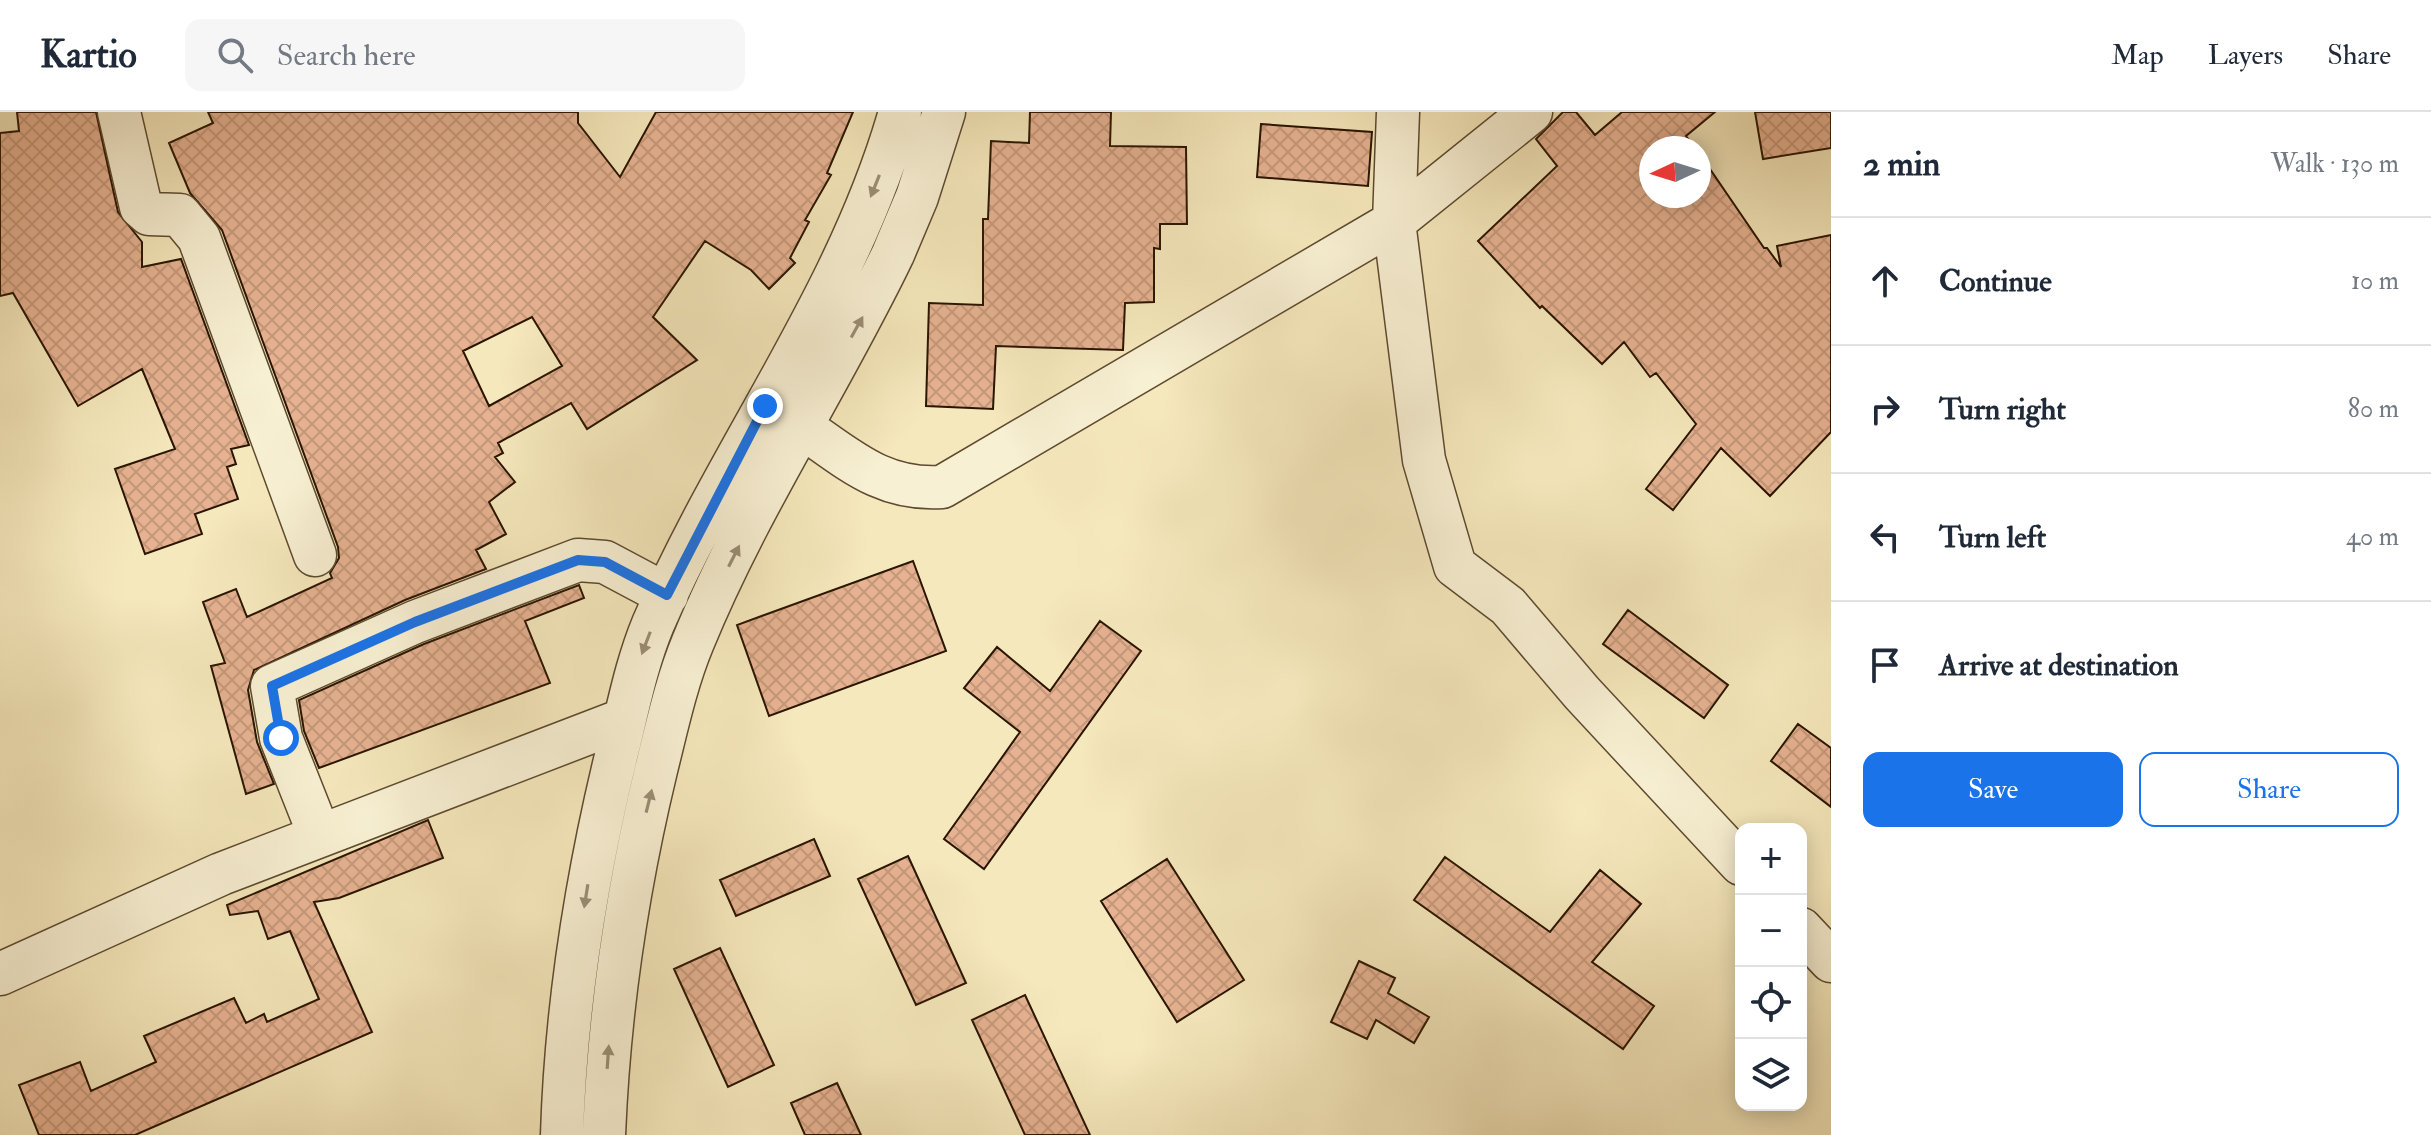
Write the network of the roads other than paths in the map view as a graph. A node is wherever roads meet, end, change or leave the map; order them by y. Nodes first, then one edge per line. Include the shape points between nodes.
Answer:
1 (119, 112) edge
2 (900, 112) edge
3 (944, 112) edge
4 (1398, 112) edge
5 (1531, 112) edge
6 (1394, 222) junction
7 (802, 427) junction
8 (315, 555) dead end
9 (667, 595) junction
10 (625, 719) junction
11 (319, 834) junction
12 (1735, 858) edge
13 (1807, 935) edge
14 (1831, 961) edge
15 (0, 974) edge
16 (562, 1135) edge
17 (604, 1135) edge

1 - 8 street via 141,207 149,214 180,215 199,238
2 -> 9 street via 847,250
7 -> 3 street via 893,254
4 - 6 street
5 - 6 street
6 - 7 street via 942,487 917,489 883,481
6 - 12 street via 1424,460 1455,566 1508,606
17 -> 7 street via 607,1052 636,851 679,677 711,601
9 -> 10 street via 638,664
9 - 11 street via 605,562 578,560 415,622 272,686 281,738
10 - 11 street
10 -> 16 street via 577,948
11 - 15 street
13 - 14 street

